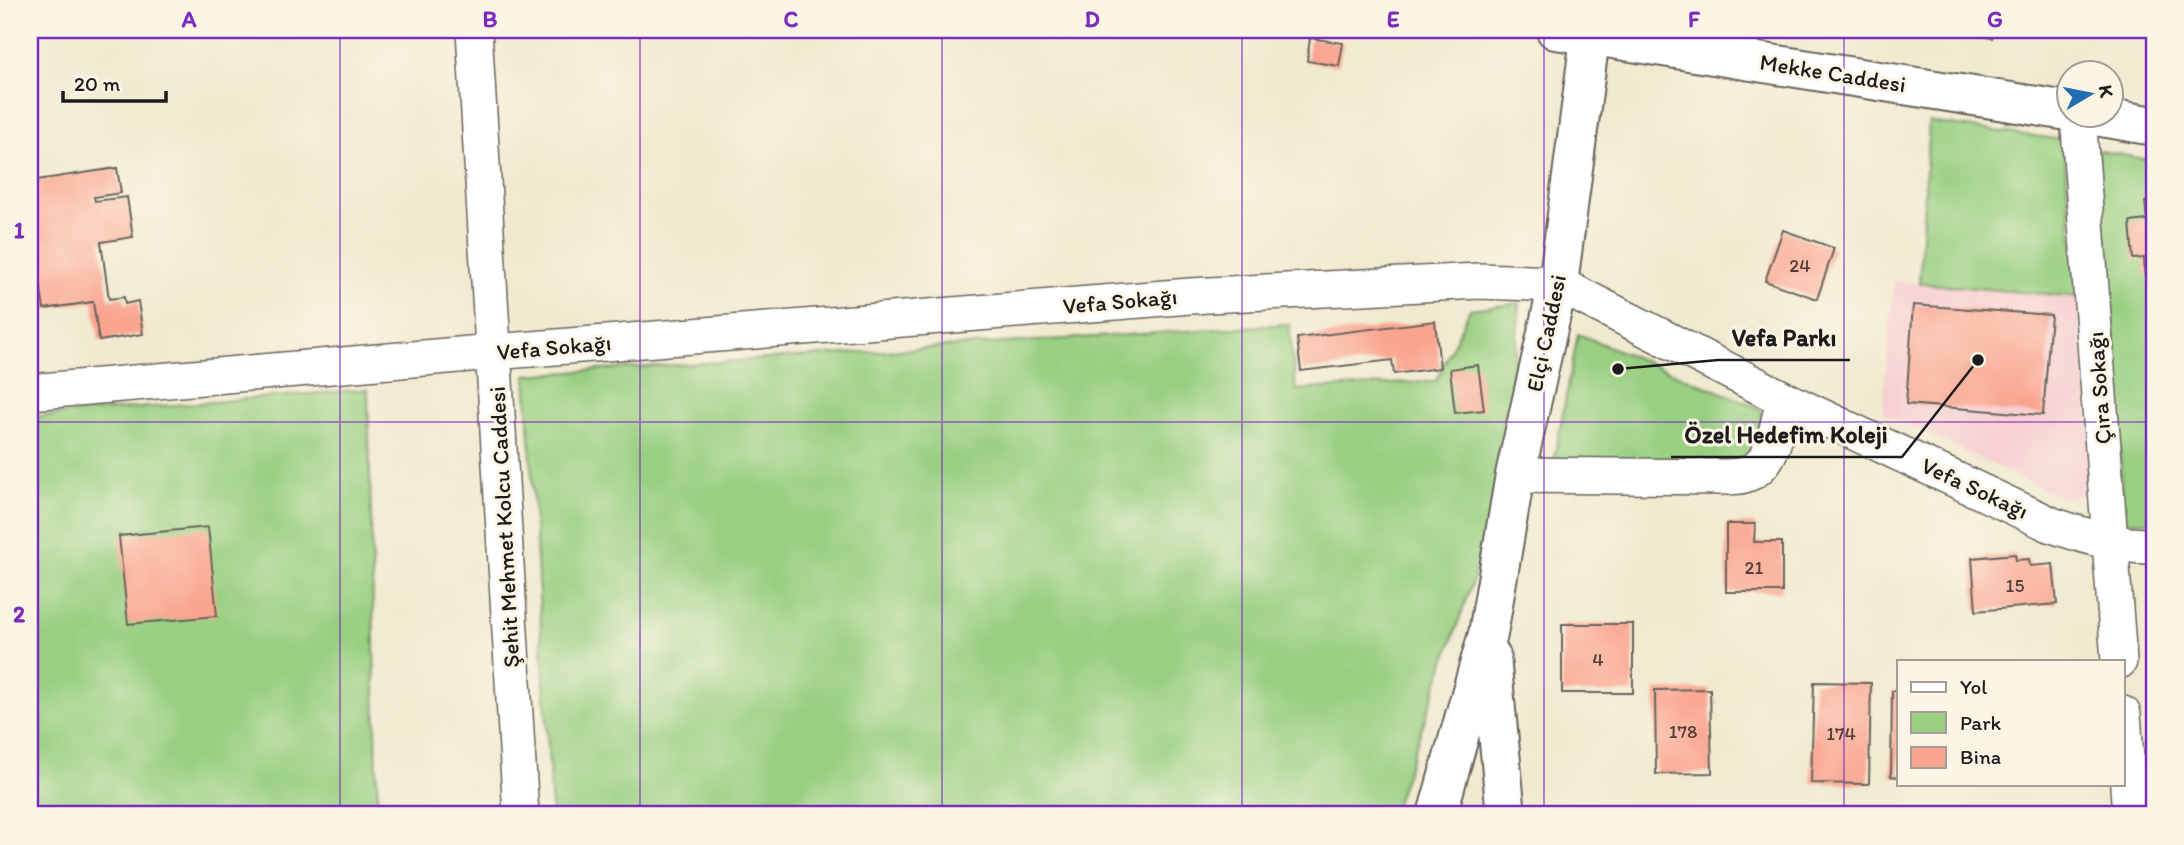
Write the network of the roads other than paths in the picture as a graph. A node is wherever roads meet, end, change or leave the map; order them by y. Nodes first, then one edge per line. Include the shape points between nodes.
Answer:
1 (474, 30) edge
2 (1579, 32) edge
3 (2054, 109) edge
4 (2124, 121) edge
5 (2154, 126) edge
6 (2079, 130) edge
7 (1558, 284) junction
8 (493, 352) junction
9 (30, 392) edge
10 (1784, 399) junction
11 (1515, 475) junction
12 (2110, 542) junction
13 (2154, 546) edge
14 (1488, 634) junction
15 (2119, 660) edge
16 (2124, 728) edge
17 (521, 815) edge
18 (1437, 815) edge
19 (1506, 815) edge
20 (2130, 815) edge

1 - 8 street, Şehit Mehmet Kolcu Caddesi
2 - 3 street, Mekke Caddesi
2 - 7 street, Elçi Caddesi
4 - 5 street
6 - 12 street, Çıra Sokağı
7 - 8 street, Vefa Sokağı via 1479,281 1191,296
7 - 10 street, Vefa Sokağı
7 - 11 street, Elçi Caddesi
8 - 9 street, Vefa Sokağı
8 - 17 street, Şehit Mehmet Kolcu Caddesi
10 - 11 street via 1771,450 1760,466 1745,475
10 - 12 street, Vefa Sokağı via 2052,525
11 - 14 street, Elçi Caddesi
12 - 13 street, Vefa Sokağı
12 - 15 street, Çıra Sokağı
14 - 18 street, Elçi Caddesi
14 - 19 street, Elçi Caddesi
16 - 20 street

